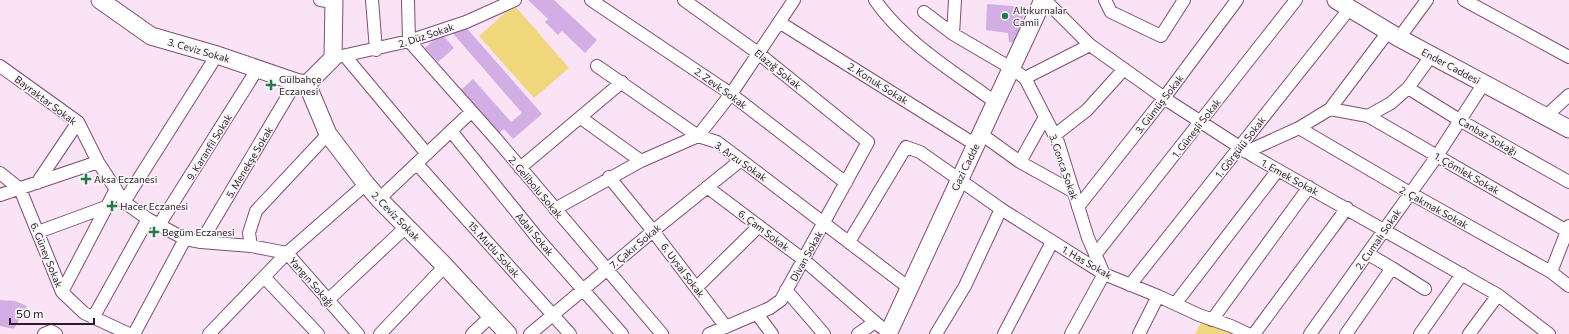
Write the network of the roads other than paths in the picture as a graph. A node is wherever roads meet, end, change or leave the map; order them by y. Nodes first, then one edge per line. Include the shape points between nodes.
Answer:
1 (100, 0) edge
2 (372, 0) edge
3 (408, 0) edge
4 (515, 0) edge
5 (591, 0) edge
6 (684, 0) edge
7 (875, 0) edge
8 (955, 0) edge
9 (1044, 0) edge
10 (1105, 0) edge
11 (1184, 0) edge
12 (1237, 0) edge
13 (1296, 0) edge
14 (1427, 0) edge
15 (1464, 0) edge
16 (329, 1) edge
17 (790, 1) edge
18 (1343, 4) edge
19 (1481, 4) edge
20 (924, 12) dead end
21 (779, 22) junction
22 (953, 34) junction
23 (1394, 35) junction
24 (409, 41) junction
25 (1090, 45) junction
26 (376, 50) junction
27 (758, 52) junction
28 (217, 55) junction
29 (1431, 56) junction
30 (339, 57) junction
31 (1569, 57) edge
32 (0, 66) edge
33 (597, 66) dead end
34 (258, 68) junction
35 (1012, 68) junction
36 (1124, 69) junction
37 (1025, 78) junction
38 (622, 82) junction
39 (302, 83) junction
40 (1484, 83) junction
41 (1408, 88) junction
42 (730, 94) junction
43 (1569, 95) edge
44 (1164, 98) junction
45 (995, 102) junction
46 (1330, 109) junction
47 (471, 112) junction
48 (1368, 116) junction
49 (1545, 116) junction
50 (1045, 117) junction
51 (581, 118) junction
52 (1461, 121) junction
53 (78, 122) junction
54 (1201, 122) junction
55 (1299, 128) junction
56 (1569, 129) edge
57 (450, 131) junction
58 (328, 134) junction
59 (1055, 135) junction
60 (698, 136) junction
61 (978, 139) junction
62 (868, 142) joint
63 (1243, 149) junction
64 (427, 154) junction
65 (1437, 156) junction
66 (741, 160) junction
67 (641, 161) junction
68 (98, 162) junction
69 (1020, 162) junction
70 (417, 164) junction
71 (520, 168) junction
72 (1278, 170) junction
73 (0, 173) edge
74 (609, 178) junction
75 (959, 180) junction
76 (1569, 182) edge
77 (37, 183) junction
78 (846, 183) junction
79 (366, 184) junction
80 (706, 187) junction
81 (1309, 187) junction
82 (20, 189) junction
83 (116, 189) junction
84 (1074, 192) junction
85 (1410, 193) junction
86 (0, 195) edge
87 (379, 200) junction
88 (124, 202) junction
89 (106, 207) junction
90 (1078, 207) junction
91 (1347, 208) junction
92 (555, 209) junction
93 (1001, 209) junction
94 (148, 219) junction
95 (824, 223) junction
96 (159, 225) junction
97 (760, 226) junction
98 (406, 227) junction
99 (1568, 229) edge
100 (1385, 230) junction
101 (653, 231) junction
102 (38, 232) junction
103 (185, 239) junction
104 (201, 242) junction
105 (849, 242) junction
106 (1052, 242) junction
107 (251, 246) junction
108 (287, 253) junction
109 (1368, 254) junction
110 (1095, 255) junction
111 (804, 260) junction
112 (445, 266) junction
113 (1392, 268) junction
114 (607, 269) junction
115 (1551, 272) junction
116 (1104, 274) junction
117 (1462, 274) junction
118 (264, 277) junction
119 (1130, 285) junction
120 (1569, 286) edge
121 (697, 287) junction
122 (909, 288) junction
123 (583, 289) junction
124 (1425, 289) dead end
125 (786, 290) junction
126 (62, 292) junction
127 (1498, 295) junction
128 (1158, 296) junction
129 (328, 301) junction
130 (1175, 304) junction
131 (553, 314) junction
132 (757, 314) junction
133 (491, 316) junction
134 (93, 318) junction
135 (1212, 320) junction
136 (875, 322) junction
137 (719, 331) edge
138 (214, 332) edge
139 (313, 332) edge
140 (1541, 332) edge
141 (44, 334) edge
142 (56, 334) edge
143 (129, 334) edge
144 (134, 334) edge
145 (358, 334) edge
146 (380, 334) edge
147 (472, 334) edge
148 (508, 334) edge
149 (530, 334) edge
150 (570, 334) edge
151 (622, 334) edge
152 (662, 334) edge
153 (772, 334) edge
154 (824, 334) edge
155 (858, 334) edge
156 (889, 334) edge
157 (936, 334) edge
158 (1004, 334) edge
159 (1071, 334) edge
160 (1139, 334) edge
161 (1248, 334) edge
162 (1254, 334) edge
163 (1310, 334) edge
164 (1346, 334) edge
165 (1420, 334) edge
166 (1469, 334) edge

1 - 28 main road, 3. Ceviz Sokak via 151,36
2 - 26 street
3 - 24 street
4 - 24 street, 2. Düz Sokak via 466,22
5 - 42 street, 2. Zevk Sokak
6 - 27 street, Elazığ Sokak
7 - 45 street via 912,41
8 - 22 street
9 - 25 street, 1. Emek Sokak
9 - 35 main road, Gazi Cadde
10 - 11 street via 1111,12 1160,36
12 - 44 street, 3. Gümüş Sokak
13 - 54 street, 1. Güneşli Sokak
14 - 23 street
15 - 19 street
16 - 30 main road
17 - 21 street
18 - 23 main road, Ender Caddesi
18 - 63 street, 1. Görgülü Sokak
19 - 31 street
20 - 22 street, 3. Gonca Sokak
21 - 27 street
21 - 61 street, 2. Konuk Sokak
22 - 35 street, 3. Gonca Sokak
23 - 29 main road, Ender Caddesi
23 - 46 street
24 - 26 street, 2. Düz Sokak
24 - 47 street, 2. Gelibolu Sokak
25 - 36 street, 1. Emek Sokak
25 - 37 street
26 - 30 street, 2. Düz Sokak
27 - 42 street
27 - 62 street, Elazığ Sokak
28 - 34 main road, 3. Ceviz Sokak
28 - 88 street
29 - 40 main road, Ender Caddesi
29 - 41 street
30 - 39 main road
30 - 64 street
32 - 53 street, Bayraktar Sokak
33 - 38 street, 3. Arzu Sokak
34 - 39 main road, 3. Ceviz Sokak
34 - 96 street, 9. Karanfil Sokak
35 - 37 street, 3. Gonca Sokak
35 - 45 main road, Gazi Cadde
36 - 44 street, 1. Emek Sokak
36 - 59 street via 1087,110
37 - 50 street, 3. Gonca Sokak
38 - 51 street
38 - 60 street, 3. Arzu Sokak
39 - 58 main road, 2. Ceviz Sokak
39 - 104 street, 5. Menekşe Sokak
40 - 49 main road, Ender Caddesi
40 - 52 street, 2. Cumalı Sokak
41 - 48 street via 1391,103
41 - 52 street, Canbaz Sokağı
42 - 60 street
42 - 78 street, 2. Zevk Sokak
43 - 49 street
44 - 54 street, 1. Emek Sokak
44 - 90 street, 3. Gümüş Sokak
45 - 61 main road, Gazi Cadde
46 - 48 street, 1. Çömlek Sokak
46 - 55 street
47 - 57 street
47 - 71 street, 2. Gelibolu Sokak
48 - 65 street, 1. Çömlek Sokak
49 - 56 main road, Ender Caddesi
50 - 59 street, 3. Gonca Sokak
50 - 69 street
51 - 67 street
51 - 71 street
52 - 65 street, 2. Cumalı Sokak
52 - 76 street, Canbaz Sokağı
53 - 68 street, Bayraktar Sokak
53 - 77 street
54 - 63 street, 1. Emek Sokak
54 - 110 street, 1. Güneşli Sokak
55 - 63 street
55 - 85 street, 2. Çakmak Sokak
57 - 64 street
57 - 123 street, Adalı Sokak
58 - 79 main road, 2. Ceviz Sokak
58 - 107 street via 256,211 249,233
59 - 84 street, 3. Gonca Sokak
60 - 66 street, 3. Arzu Sokak via 717,142
60 - 67 street
61 - 69 street, 2. Konuk Sokak
61 - 75 main road, Gazi Cadde
62 - 78 street, Divan Sokak
63 - 72 street, 1. Emek Sokak
63 - 119 street, 1. Görgülü Sokak
64 - 70 street
65 - 85 street, 2. Cumalı Sokak
65 - 99 street, 1. Çömlek Sokak
66 - 80 street, 7. Çakır Sokak
66 - 95 street, 3. Arzu Sokak
67 - 74 street
68 - 77 street
68 - 83 street, Bayraktar Sokak
69 - 84 street, 2. Konuk Sokak
70 - 87 street
70 - 131 street, 15. Mutlu Sokak
71 - 92 street, 2. Gelibolu Sokak
72 - 81 street, 1. Emek Sokak
72 - 130 street
73 - 82 street
74 - 92 street
74 - 101 street, 6. Uysal Sokak
75 - 93 street, 1. Has Sokak
75 - 105 street, 1. Has Sokak via 920,152 906,147
75 - 122 main road, Gazi Cadde
77 - 82 street
78 - 95 street, Divan Sokak
79 - 87 main road, 2. Ceviz Sokak
79 - 108 street
80 - 97 street, 6. Çam Sokak
80 - 101 street, 7. Çakır Sokak
81 - 91 street, 1. Emek Sokak
81 - 135 street
82 - 86 street
82 - 102 street, 6. Güney Sokak
83 - 88 street, Bayraktar Sokak
83 - 89 street
84 - 90 street, 3. Gonca Sokak
85 - 100 street, 2. Cumalı Sokak
85 - 115 street, 2. Çakmak Sokak
87 - 98 main road, 2. Ceviz Sokak
88 - 94 street, Bayraktar Sokak
89 - 102 street
89 - 126 street
90 - 110 street, 3. Gonca Sokak
91 - 100 street, 1. Emek Sokak
91 - 162 street
92 - 114 street, 2. Gelibolu Sokak
93 - 106 street, 1. Has Sokak
93 - 157 street via 965,286
94 - 96 street, Bayraktar Sokak
94 - 134 street
95 - 105 street, 3. Arzu Sokak
95 - 111 street, Divan Sokak
96 - 103 street, Bayraktar Sokak
97 - 111 street, 6. Çam Sokak
97 - 121 street
98 - 112 main road, 2. Ceviz Sokak
98 - 129 street
99 - 115 street
100 - 109 street, 2. Cumalı Sokak
100 - 117 street, 1. Emek Sokak
101 - 114 street, 7. Çakır Sokak
101 - 121 street, 6. Uysal Sokak
102 - 126 street, 6. Güney Sokak
103 - 104 street, Yangın Sokağı
103 - 144 street
104 - 107 street, Yangın Sokağı
105 - 122 street, 3. Arzu Sokak
106 - 116 street, 1. Has Sokak
106 - 158 street
107 - 108 street, Yangın Sokağı
108 - 118 street
108 - 129 street, Yangın Sokağı
109 - 113 street
109 - 163 street, 2. Cumalı Sokak
110 - 116 street, 3. Gonca Sokak
111 - 125 street, Divan Sokak
111 - 136 street, 6. Çam Sokak
112 - 133 main road, 2. Ceviz Sokak
112 - 146 street
113 - 124 street
113 - 164 street
114 - 123 street, 7. Çakır Sokak
114 - 152 street, 2. Gelibolu Sokak
115 - 120 street, 2. Çakmak Sokak
116 - 119 street, 1. Has Sokak
116 - 159 street
117 - 127 street, 1. Emek Sokak
117 - 165 street
118 - 138 street
118 - 139 street
119 - 128 street, 1. Has Sokak
121 - 137 street, 6. Uysal Sokak
122 - 156 main road, Gazi Cadde
123 - 131 street, 7. Çakır Sokak
123 - 151 street, Adalı Sokak
125 - 132 street, Divan Sokak via 781,300
125 - 154 street
126 - 134 street, 6. Güney Sokak via 84,314
127 - 140 street, 1. Emek Sokak
127 - 166 street
128 - 130 street, 1. Has Sokak
128 - 160 street
129 - 145 street, Yangın Sokağı
130 - 135 street, 1. Has Sokak
131 - 149 street, 7. Çakır Sokak
131 - 150 street, 15. Mutlu Sokak
132 - 137 street, Divan Sokak
132 - 153 street
133 - 147 street
133 - 148 main road, 2. Ceviz Sokak
134 - 143 street, 6. Güney Sokak
135 - 161 street, 1. Has Sokak
136 - 155 street
136 - 156 street, 6. Çam Sokak
141 - 142 street via 51,331

